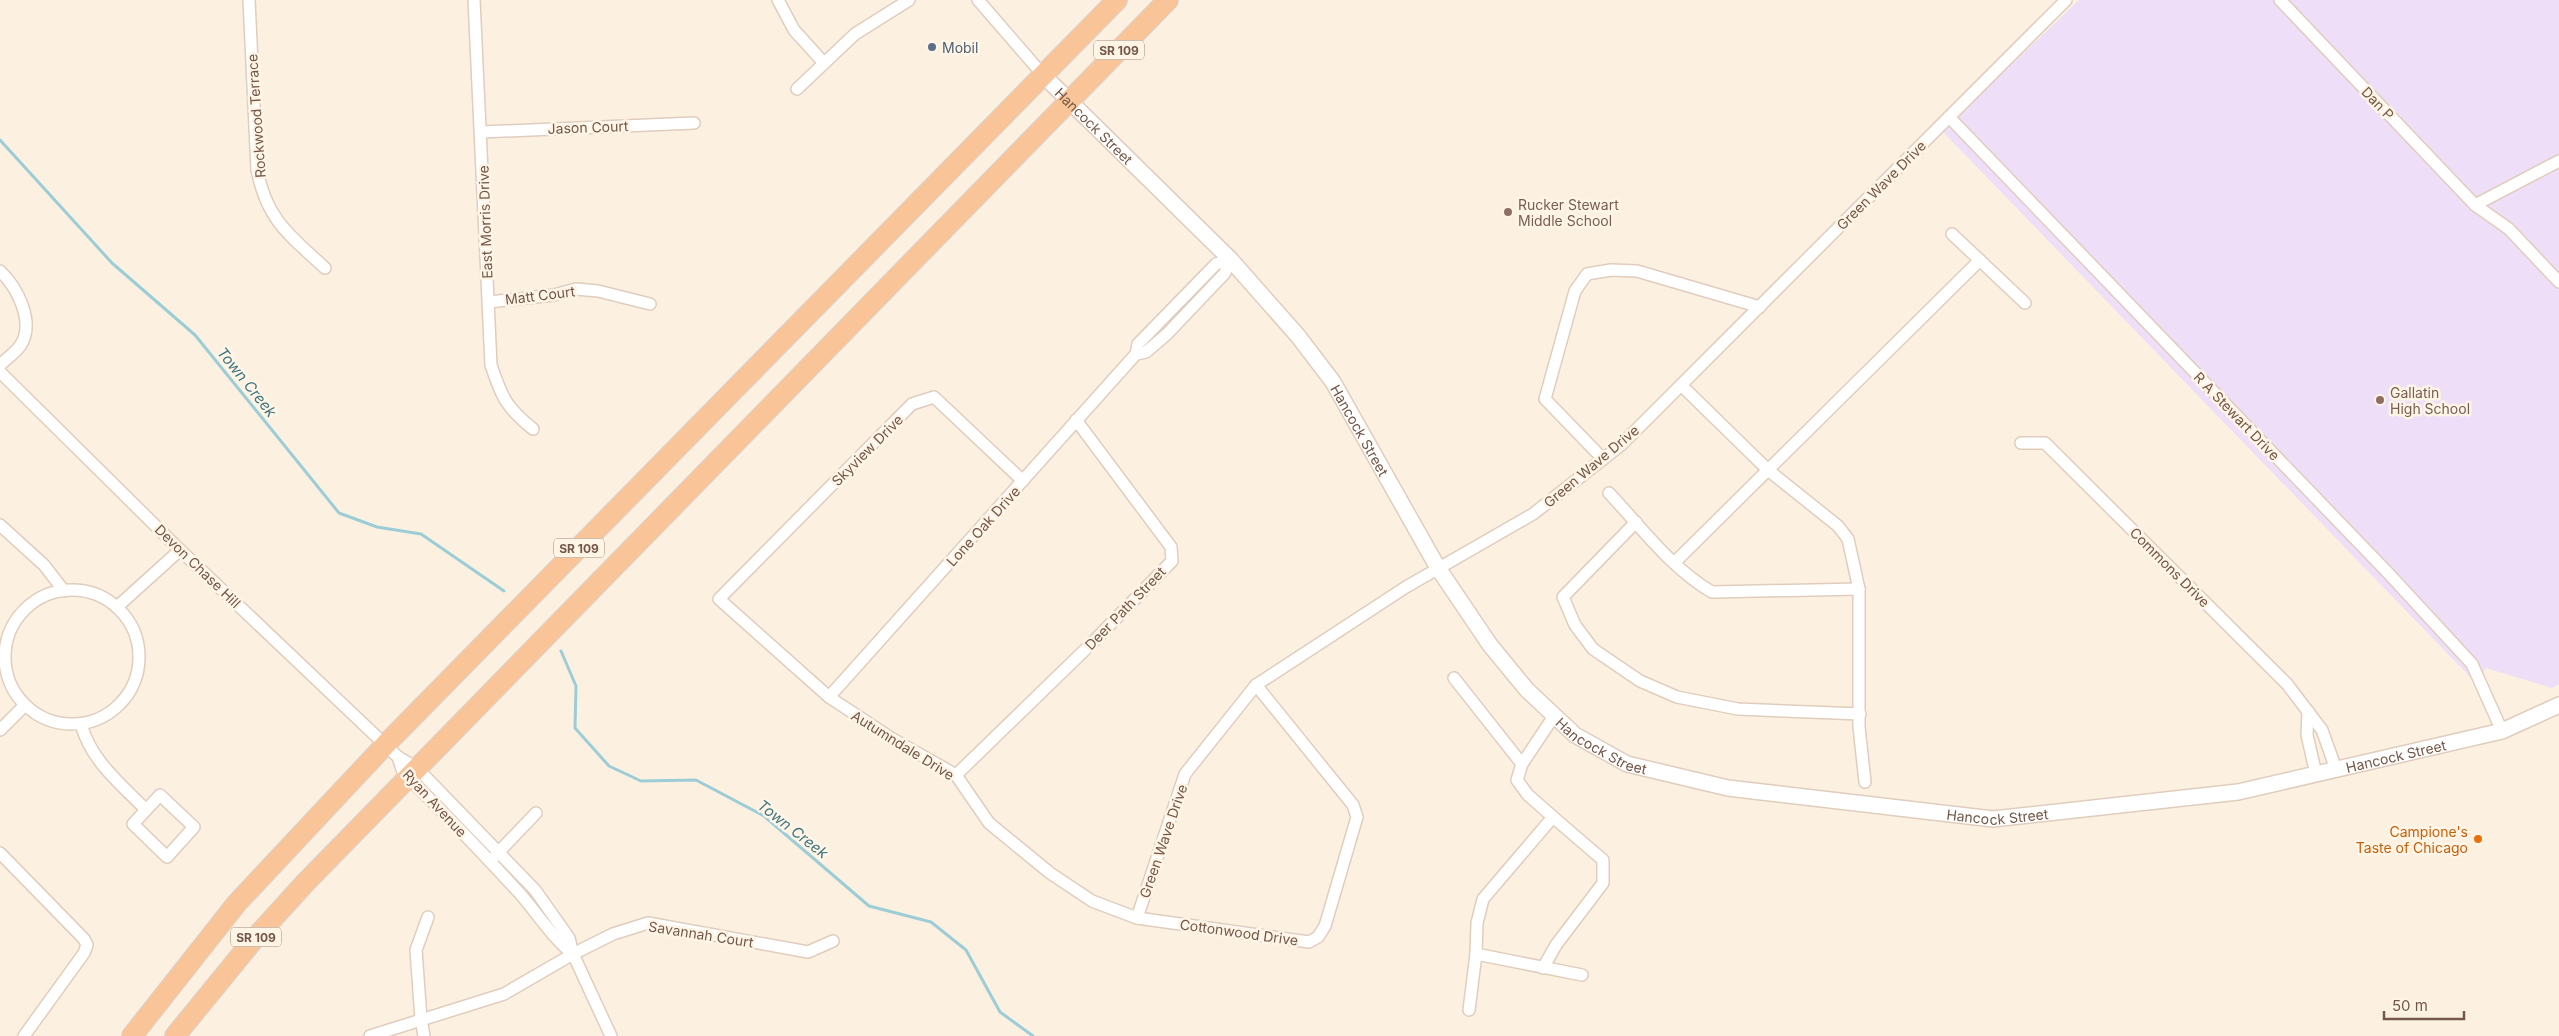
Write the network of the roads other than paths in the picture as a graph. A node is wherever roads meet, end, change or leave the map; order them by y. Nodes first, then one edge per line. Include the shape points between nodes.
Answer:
1 (249, 0) edge
2 (474, 0) edge
3 (778, 0) edge
4 (909, 0) edge
5 (978, 0) edge
6 (1117, 0) edge
7 (1168, 0) edge
8 (2066, 0) edge
9 (2280, 0) edge
10 (824, 62) junction
11 (1043, 75) junction
12 (797, 89) dead end
13 (1071, 100) junction
14 (1949, 117) junction
15 (694, 123) dead end
16 (482, 132) junction
17 (2559, 161) edge
18 (2476, 205) junction
19 (1952, 234) dead end
20 (1230, 259) junction
21 (1980, 260) junction
22 (325, 268) dead end
23 (0, 271) edge
24 (2559, 282) edge
25 (489, 302) junction
26 (2025, 303) dead end
27 (650, 304) dead end
28 (1760, 307) junction
29 (0, 365) edge
30 (0, 372) edge
31 (1681, 385) junction
32 (1076, 420) junction
33 (533, 429) dead end
34 (2021, 443) dead end
35 (1603, 459) junction
36 (1768, 470) junction
37 (1023, 481) junction
38 (1609, 493) dead end
39 (1636, 522) junction
40 (0, 525) edge
41 (180, 550) junction
42 (1675, 562) junction
43 (1438, 568) junction
44 (1858, 588) junction
45 (64, 590) junction
46 (719, 598) joint
47 (117, 607) junction
48 (2, 654) edge
49 (1454, 678) dead end
50 (1256, 685) junction
51 (828, 697) junction
52 (25, 705) junction
53 (2559, 706) edge
54 (2308, 710) junction
55 (1860, 714) junction
56 (1554, 716) junction
57 (81, 724) junction
58 (0, 730) edge
59 (2502, 731) junction
60 (392, 751) junction
61 (1522, 764) junction
62 (2336, 769) junction
63 (412, 773) junction
64 (2316, 774) junction
65 (956, 775) junction
66 (1865, 782) dead end
67 (146, 810) junction
68 (536, 813) dead end
69 (1553, 817) junction
70 (499, 851) junction
71 (0, 853) edge
72 (490, 861) junction
73 (428, 917) dead end
74 (1137, 918) junction
75 (833, 941) dead end
76 (573, 954) junction
77 (1476, 954) junction
78 (1543, 968) junction
79 (1582, 975) dead end
80 (1470, 1010) dead end
81 (421, 1019) junction
82 (24, 1036) edge
83 (132, 1036) edge
84 (175, 1036) edge
85 (370, 1036) edge
86 (424, 1036) edge
87 (611, 1036) edge

1 - 22 street, Rockwood Terrace via 257,170 262,195 285,232
2 - 16 street, East Morris Drive
3 - 10 street via 794,30
4 - 10 street via 855,34
5 - 11 street, Hancock Street
6 - 11 highway, SR 109
7 - 13 highway, SR 109
8 - 14 street, Green Wave Drive
9 - 18 street, Dan P
10 - 12 street
11 - 13 street, Hancock Street
11 - 60 highway, SR 109
13 - 20 street, Hancock Street
13 - 63 highway, SR 109
14 - 28 street, Green Wave Drive
14 - 59 street, R A Stewart Drive via 2472,664
15 - 16 street, Jason Court
16 - 25 street, East Morris Drive
17 - 18 street
18 - 24 street, Dan P via 2509,229
19 - 21 street
20 - 32 street, Lone Oak Drive via 1216,264 1138,344 1136,354
20 - 43 street, Hancock Street via 1298,336 1333,382
21 - 26 street
21 - 36 street
23 - 29 street via 11,281 23,304 25,327 21,345
25 - 27 street, Matt Court via 554,295 576,289
25 - 33 street, East Morris Drive via 491,364 500,393 511,411
28 - 31 street, Green Wave Drive
28 - 35 street via 1636,271 1610,270 1587,274 1575,292 1546,399
30 - 41 street, Devon Chase Hill
31 - 35 street, Green Wave Drive via 1622,445
31 - 36 street
32 - 37 street, Lone Oak Drive
32 - 65 street, Deer Path Street via 1171,547 1172,561
34 - 54 street, Commons Drive via 2045,443 2287,684
35 - 43 street, Green Wave Drive via 1533,514
36 - 42 street
36 - 44 street via 1838,526 1848,539
37 - 46 street, Skyview Drive via 934,398 912,404
37 - 51 street, Lone Oak Drive
38 - 39 street
39 - 42 street
39 - 55 street via 1563,597 1575,625 1593,649 1640,681 1677,697 1738,709
40 - 45 street via 44,565
41 - 47 street
41 - 60 street, Devon Chase Hill
42 - 44 street via 1698,584 1712,592
43 - 50 street, Green Wave Drive
43 - 56 street, Hancock Street via 1490,645 1527,690
44 - 55 street
45 - 47 street via 76,589 109,600
45 - 48 street via 40,597 18,615
46 - 51 street, Autumndale Drive
47 - 57 street via 133,629 139,651 136,679 112,711
48 - 52 street via 14,691
49 - 61 street
50 - 74 street, Green Wave Drive via 1185,774
50 - 74 street, Cottonwood Drive via 1353,805 1357,817 1325,926 1309,942
51 - 65 street, Autumndale Drive via 890,738
52 - 57 street via 53,722
52 - 58 street
53 - 59 street, Hancock Street
54 - 62 street, Commons Drive via 2322,730
54 - 64 street via 2307,735
55 - 66 street
56 - 61 street
56 - 64 street, Hancock Street via 1574,735 1627,764 1728,788 1993,819 2238,792
57 - 67 street via 85,740 98,761
59 - 62 street, Hancock Street
60 - 63 street, Ryan Avenue
60 - 83 highway, SR 109 via 237,903
61 - 69 street via 1516,780
62 - 64 street, Hancock Street
63 - 70 street, Ryan Avenue
63 - 72 street, Ryan Avenue
63 - 84 highway, SR 109 via 255,938
65 - 74 street, Autumndale Drive via 989,823 1024,852 1092,901
67 - 67 street via 160,795 194,828 167,857 133,824
68 - 70 street
69 - 77 street via 1483,899
69 - 78 street via 1603,860 1603,883 1556,945
70 - 72 street
70 - 76 street, Ryan Avenue via 535,890 568,938
71 - 82 street via 87,945
72 - 76 street, Ryan Avenue
73 - 81 street via 416,950
75 - 76 street, Savannah Court via 808,952 648,923 613,934
76 - 81 street, Savannah Court via 504,994
76 - 87 street, Ryan Avenue
77 - 78 street
77 - 80 street
78 - 79 street
81 - 85 street, Savannah Court
81 - 86 street

